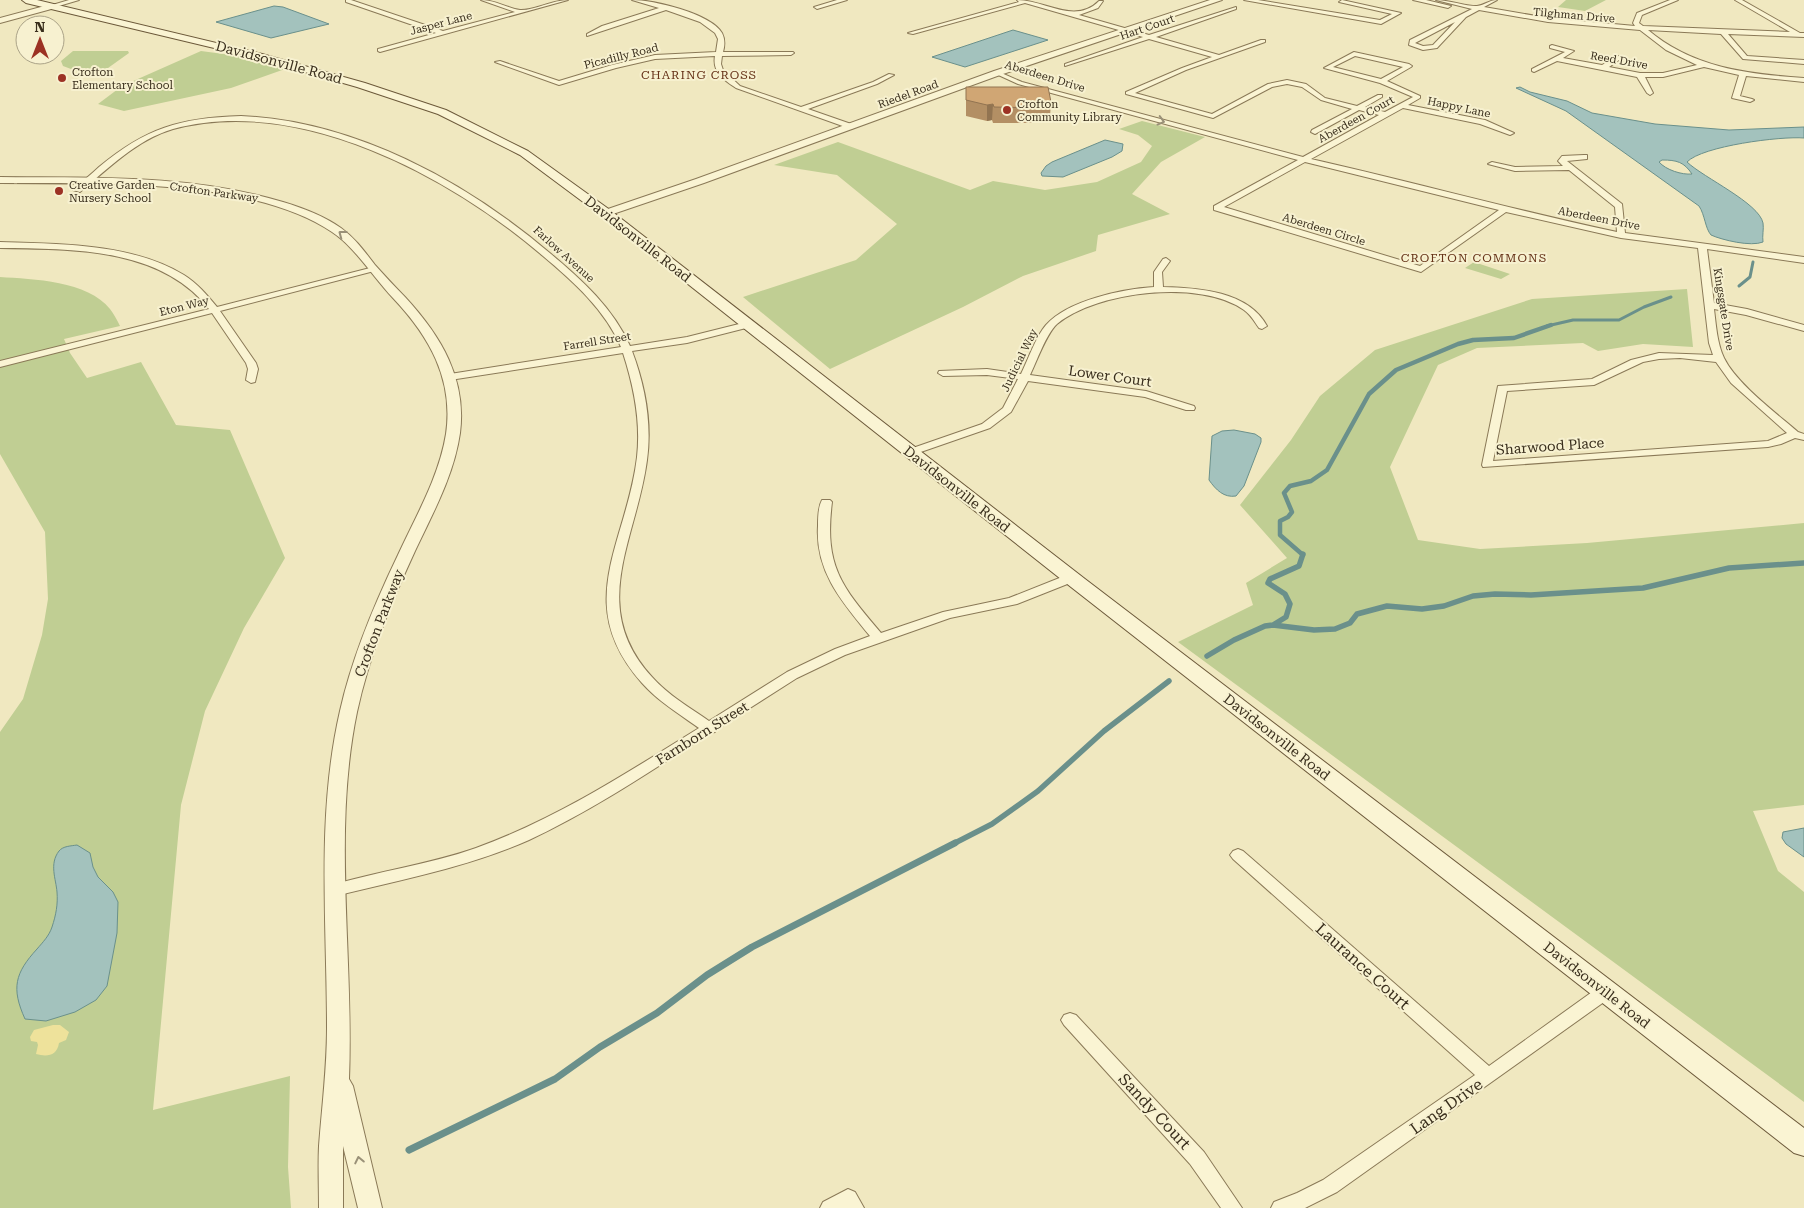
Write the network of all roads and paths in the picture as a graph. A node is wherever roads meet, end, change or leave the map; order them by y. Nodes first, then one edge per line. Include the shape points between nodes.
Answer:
1 (26, 0) edge
2 (76, 0) edge
3 (484, 0) edge
4 (566, 0) edge
5 (635, 0) edge
6 (844, 0) edge
7 (1218, 0) edge
8 (1247, 0) edge
9 (1416, 0) edge
10 (1440, 0) edge
11 (1494, 0) edge
12 (1675, 0) edge
13 (1738, 0) edge
14 (348, 1) dead end
15 (1022, 1) edge
16 (1344, 1) edge
17 (1101, 2) dead end
18 (52, 6) junction
19 (817, 7) dead end
20 (665, 8) junction
21 (1234, 8) dead end
22 (1475, 10) junction
23 (522, 12) junction
24 (1317, 13) junction
25 (1071, 16) junction
26 (1463, 17) junction
27 (0, 21) edge
28 (1601, 28) junction
29 (1642, 28) junction
30 (1125, 31) junction
31 (1722, 31) junction
32 (442, 33) junction
33 (911, 33) dead end
34 (589, 35) dead end
35 (1801, 35) edge
36 (1148, 37) junction
37 (1606, 37) dead end
38 (1263, 41) dead end
39 (1552, 47) dead end
40 (380, 50) dead end
41 (718, 53) junction
42 (791, 53) dead end
43 (1219, 57) junction
44 (1559, 59) junction
45 (1628, 60) dead end
46 (498, 62) dead end
47 (1804, 62) edge
48 (1067, 65) dead end
49 (1705, 65) junction
50 (1602, 68) junction
51 (1534, 70) dead end
52 (997, 73) junction
53 (1743, 74) junction
54 (891, 75) dead end
55 (1640, 76) junction
56 (1804, 80) edge
57 (1382, 81) junction
58 (1650, 92) dead end
59 (1380, 96) dead end
60 (1750, 100) dead end
61 (1164, 103) junction
62 (1401, 106) junction
63 (1358, 108) junction
64 (800, 110) junction
65 (1149, 110) junction
66 (1386, 115) junction
67 (1139, 116) junction
68 (851, 128) junction
69 (1315, 132) dead end
70 (1510, 133) dead end
71 (1315, 155) junction
72 (1584, 157) dead end
73 (1305, 160) junction
74 (1492, 164) dead end
75 (1571, 168) junction
76 (0, 180) edge
77 (1393, 180) junction
78 (87, 182) junction
79 (0, 188) edge
80 (77, 190) junction
81 (1506, 209) junction
82 (606, 213) junction
83 (1620, 235) junction
84 (0, 244) edge
85 (1702, 247) junction
86 (1804, 260) edge
87 (1166, 261) dead end
88 (374, 270) junction
89 (1159, 289) junction
90 (1709, 305) junction
91 (213, 310) junction
92 (747, 325) junction
93 (1262, 326) dead end
94 (1804, 328) edge
95 (626, 349) junction
96 (1719, 359) junction
97 (0, 364) edge
98 (943, 373) dead end
99 (1024, 377) junction
100 (450, 378) junction
101 (251, 380) dead end
102 (1190, 408) dead end
103 (1799, 436) edge
104 (911, 452) junction
105 (826, 502) dead end
106 (1071, 578) junction
107 (878, 638) junction
108 (710, 729) junction
109 (1238, 855) dead end
110 (335, 890) junction
111 (1605, 992) junction
112 (1070, 1020) dead end
113 (338, 1071) junction
114 (1488, 1076) junction
115 (1804, 1144) edge
116 (331, 1208) edge
117 (370, 1208) edge
118 (830, 1208) edge
119 (854, 1208) edge
120 (1232, 1208) edge
121 (1280, 1208) edge

1 - 18 main road, Davidsonville Road
2 - 18 street
3 - 23 street
4 - 23 street, Jasper Lane
5 - 20 street
6 - 19 street
7 - 30 street, Riedel Road
8 - 24 street
9 - 22 street, Tilghman Drive
10 - 22 street, Tilghman Drive
11 - 22 street
12 - 29 street via 1639,14 1636,22
13 - 35 street
14 - 32 street
15 - 25 street
15 - 33 street
16 - 24 street
16 - 24 street via 1398,13 1381,22
17 - 25 street
18 - 27 street
18 - 82 main road, Davidsonville Road via 293,65 417,103 469,124 524,153
20 - 34 street via 604,27
20 - 41 street via 713,27 720,37
21 - 36 street, Hart Court
22 - 26 street
22 - 28 street, Tilghman Drive via 1545,24
22 - 29 street, Tilghman Drive
23 - 32 street, Jasper Lane
25 - 30 street
26 - 26 street via 1412,41 1411,44 1435,47
28 - 29 street, Tilghman Drive
28 - 37 street
29 - 31 street, Tilghman Drive
29 - 49 street via 1671,51
30 - 36 street
30 - 52 street, Riedel Road
31 - 35 street, Tilghman Drive
31 - 47 street via 1745,58
32 - 40 street, Jasper Lane
36 - 43 street
36 - 48 street, Hart Court
38 - 43 street
39 - 44 street via 1571,51
41 - 42 street, Picadilly Road
41 - 46 street, Picadilly Road via 640,60 560,83
41 - 64 street via 716,65 729,82
43 - 61 street via 1128,93
44 - 50 street, Reed Drive
44 - 51 street
45 - 50 street via 1618,58
49 - 53 street
49 - 55 street, Reed Drive via 1663,75
50 - 55 street, Reed Drive
52 - 65 street, Aberdeen Drive
52 - 67 street, Aberdeen Drive via 1020,83
52 - 68 street, Riedel Road
53 - 56 street
53 - 60 street via 1736,98
54 - 64 street
55 - 58 street
57 - 57 street via 1354,74 1327,68 1354,54 1410,66
57 - 62 street, Aberdeen Court via 1418,97
59 - 63 street
61 - 63 street via 1213,116 1270,85 1288,82 1304,84 1323,98
61 - 65 street
62 - 66 street, Aberdeen Court
62 - 70 street, Happy Lane via 1482,122
63 - 66 street
63 - 69 street
64 - 68 street
65 - 67 street
65 - 71 street, Aberdeen Drive
66 - 71 street, Aberdeen Court
67 -> 73 street, Aberdeen Drive
68 - 82 street, Riedel Road
71 - 73 street, Aberdeen Court
71 - 77 street, Aberdeen Drive
72 - 75 street via 1562,159
73 - 77 street, Aberdeen Drive
73 - 81 street, Aberdeen Circle via 1217,208 1421,269
74 - 75 street via 1515,169
75 - 83 street via 1619,206
76 - 78 street, Crofton Parkway
77 - 81 street, Aberdeen Drive
78 - 80 street, Farlow Avenue
88 -> 78 street, Crofton Parkway via 353,242 308,214 283,205 201,188
78 - 95 street, Farlow Avenue via 142,139 197,122 259,119 326,133 413,166 485,206 587,291 614,326
79 - 80 street, Crofton Parkway
80 - 88 street, Crofton Parkway via 188,196 268,211 315,229
81 - 83 street, Aberdeen Drive
82 - 92 main road, Davidsonville Road
83 - 85 street, Aberdeen Drive
84 - 91 street via 78,248 133,258 188,282
85 - 86 street, Aberdeen Drive
85 - 90 street, Kingsgate Drive
87 - 89 street via 1158,272
88 - 91 street, Eton Way
88 - 100 street, Crofton Parkway via 433,336
89 - 93 street, Judicial Way via 1226,298 1255,313
89 - 99 street, Judicial Way via 1103,298 1061,316 1048,328
90 - 94 street
90 - 96 street, Kingsgate Drive
91 - 97 street, Eton Way
91 - 101 street via 251,363
92 - 95 street, Farrell Street via 696,338
92 - 104 main road, Davidsonville Road
95 - 100 street, Farrell Street
95 - 108 street, Farlow Avenue via 636,376 644,427 638,482 613,579 612,607 616,630 640,673 663,695
96 - 103 street, Kingsgate Drive via 1741,387
96 - 103 street, Sharwood Place via 1651,357 1594,382 1502,388 1487,465 1768,444
98 - 99 street, Lower Court via 981,372
99 - 102 street, Lower Court via 1146,394
99 - 104 street, Judicial Way via 1014,401 986,426
100 - 110 street, Crofton Parkway via 454,429 448,456 437,488 374,628 358,674 344,734 336,799
104 - 106 main road, Davidsonville Road
105 - 107 street via 824,549 828,566 838,586
106 - 107 street, Farnborn Street via 1013,601 947,615
106 - 111 main road, Davidsonville Road
107 - 108 street, Farnborn Street via 840,652 792,676
108 - 110 street, Farnborn Street via 599,797 523,836 452,860
109 - 114 street, Laurance Court
110 - 113 street, Crofton Parkway
111 - 114 street, Lang Drive
111 - 115 main road, Davidsonville Road
112 - 120 street, Sandy Court via 1197,1158
113 - 116 street, Crofton Parkway via 331,1154
117 -> 113 street, Crofton Parkway
114 - 121 street, Lang Drive via 1330,1186
118 - 119 street via 848,1198

